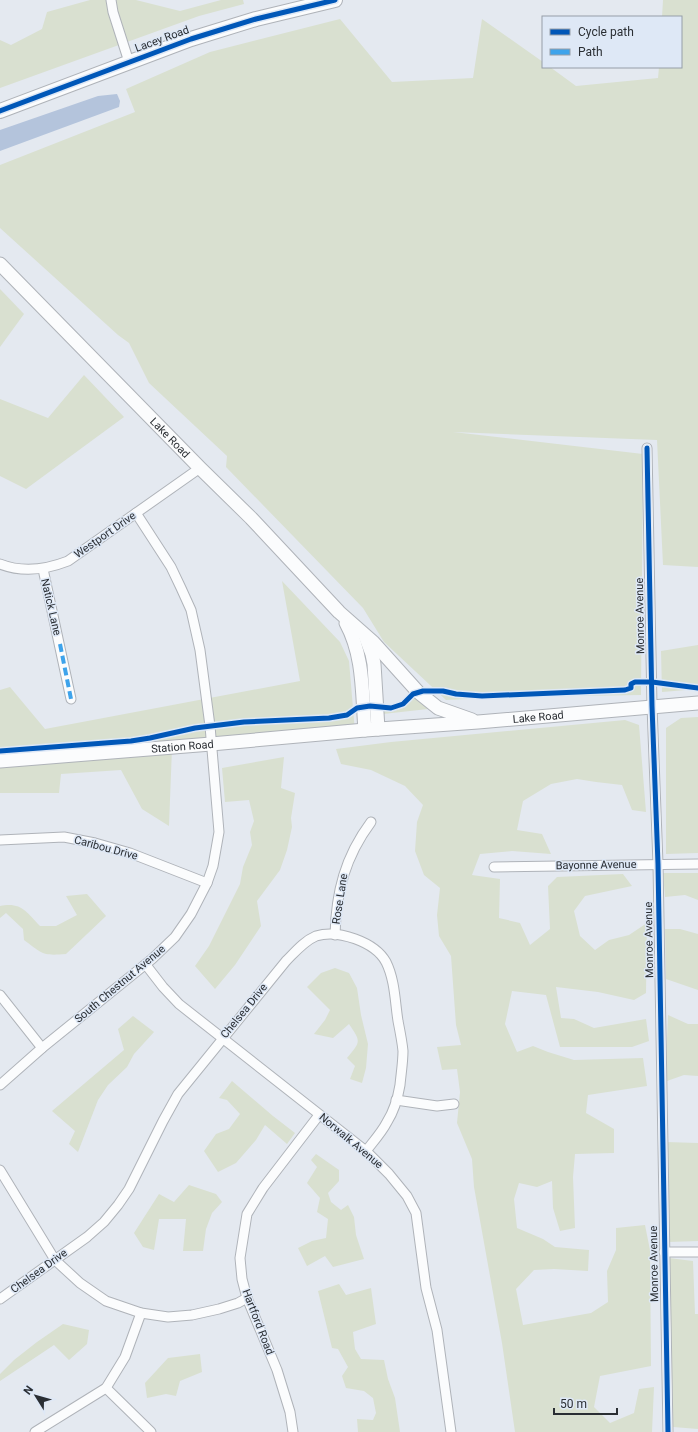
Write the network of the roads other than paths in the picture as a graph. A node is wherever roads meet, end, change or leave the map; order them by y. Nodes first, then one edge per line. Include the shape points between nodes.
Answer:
1 (111, 0) edge
2 (335, 0) edge
3 (129, 62) junction
4 (0, 111) edge
5 (0, 264) edge
6 (647, 448) dead end
7 (200, 468) junction
8 (136, 513) junction
9 (0, 564) edge
10 (43, 569) junction
11 (340, 612) junction
12 (365, 636) junction
13 (71, 700) dead end
14 (698, 703) edge
15 (652, 706) junction
16 (478, 722) junction
17 (372, 730) junction
18 (211, 744) junction
19 (0, 761) edge
20 (371, 822) dead end
21 (0, 840) edge
22 (658, 864) junction
23 (698, 864) edge
24 (494, 867) dead end
25 (207, 883) junction
26 (335, 935) junction
27 (146, 965) junction
28 (0, 995) edge
29 (223, 1038) junction
30 (42, 1048) junction
31 (0, 1084) edge
32 (396, 1100) junction
33 (454, 1104) dead end
34 (320, 1115) junction
35 (366, 1151) junction
36 (0, 1170) edge
37 (664, 1252) junction
38 (698, 1252) edge
39 (55, 1260) junction
40 (247, 1298) junction
41 (0, 1299) edge
42 (141, 1313) junction
43 (106, 1388) junction
44 (35, 1432) edge
45 (150, 1432) edge
46 (292, 1432) edge
47 (451, 1432) edge
48 (668, 1432) edge

1 - 3 street
2 - 3 main road, Lacey Road via 256,19
3 - 4 main road, Lacey Road
5 - 7 street, Lake Road
6 - 15 street, Monroe Avenue
7 - 8 street, Westport Drive
7 - 11 street, Lake Road
8 - 10 street, Westport Drive via 68,561
8 - 18 street, South Chestnut Avenue via 171,567 191,610 200,650
9 - 10 street, Westport Drive via 28,570
10 - 13 street, Natick Lane
11 - 12 street, Lake Road
11 - 17 street, Lake Road via 357,649
12 - 16 street via 374,642 428,702
12 - 17 street, Lake Road via 374,664
14 - 15 street, Lake Road
15 - 16 street, Lake Road
15 - 22 street, Monroe Avenue
16 - 17 street, Lake Road
17 - 18 street, Station Road
18 - 19 street, Station Road
18 - 25 street, South Chestnut Avenue via 219,832 214,866
20 - 26 street, Rose Lane via 346,866 335,915
21 - 25 street, Caribou Drive via 64,837 95,843 130,853
22 - 23 street, Bayonne Avenue
22 - 24 street, Bayonne Avenue
22 - 37 street, Monroe Avenue
25 - 27 street, South Chestnut Avenue via 191,914 175,937
26 - 29 street, Chelsea Drive via 316,936 304,943 286,961
26 - 32 street, Chelsea Drive via 362,941 386,961 392,981 403,1052
27 - 29 street, Norwalk Avenue via 179,1004
27 - 30 street, South Chestnut Avenue
28 - 30 street
29 - 34 street, Norwalk Avenue
29 - 39 street, Chelsea Drive via 178,1094 129,1189 118,1205 104,1222
30 - 31 street, South Chestnut Avenue
32 - 33 street via 437,1106
32 - 35 street, Chelsea Drive via 388,1122
34 - 35 street, Norwalk Avenue
34 - 40 street, Hartford Road via 263,1188 247,1214 240,1258
35 - 47 street, Norwalk Avenue via 407,1196 416,1213 426,1288 437,1330
36 - 39 street
37 - 38 street
37 - 48 street, Monroe Avenue
39 - 41 street, Chelsea Drive
39 - 42 street via 80,1283 106,1301
40 - 42 street via 219,1309 192,1315 168,1317
40 - 46 street, Hartford Road via 277,1370 290,1412
42 - 43 street via 125,1357
43 - 44 street
43 - 45 street

